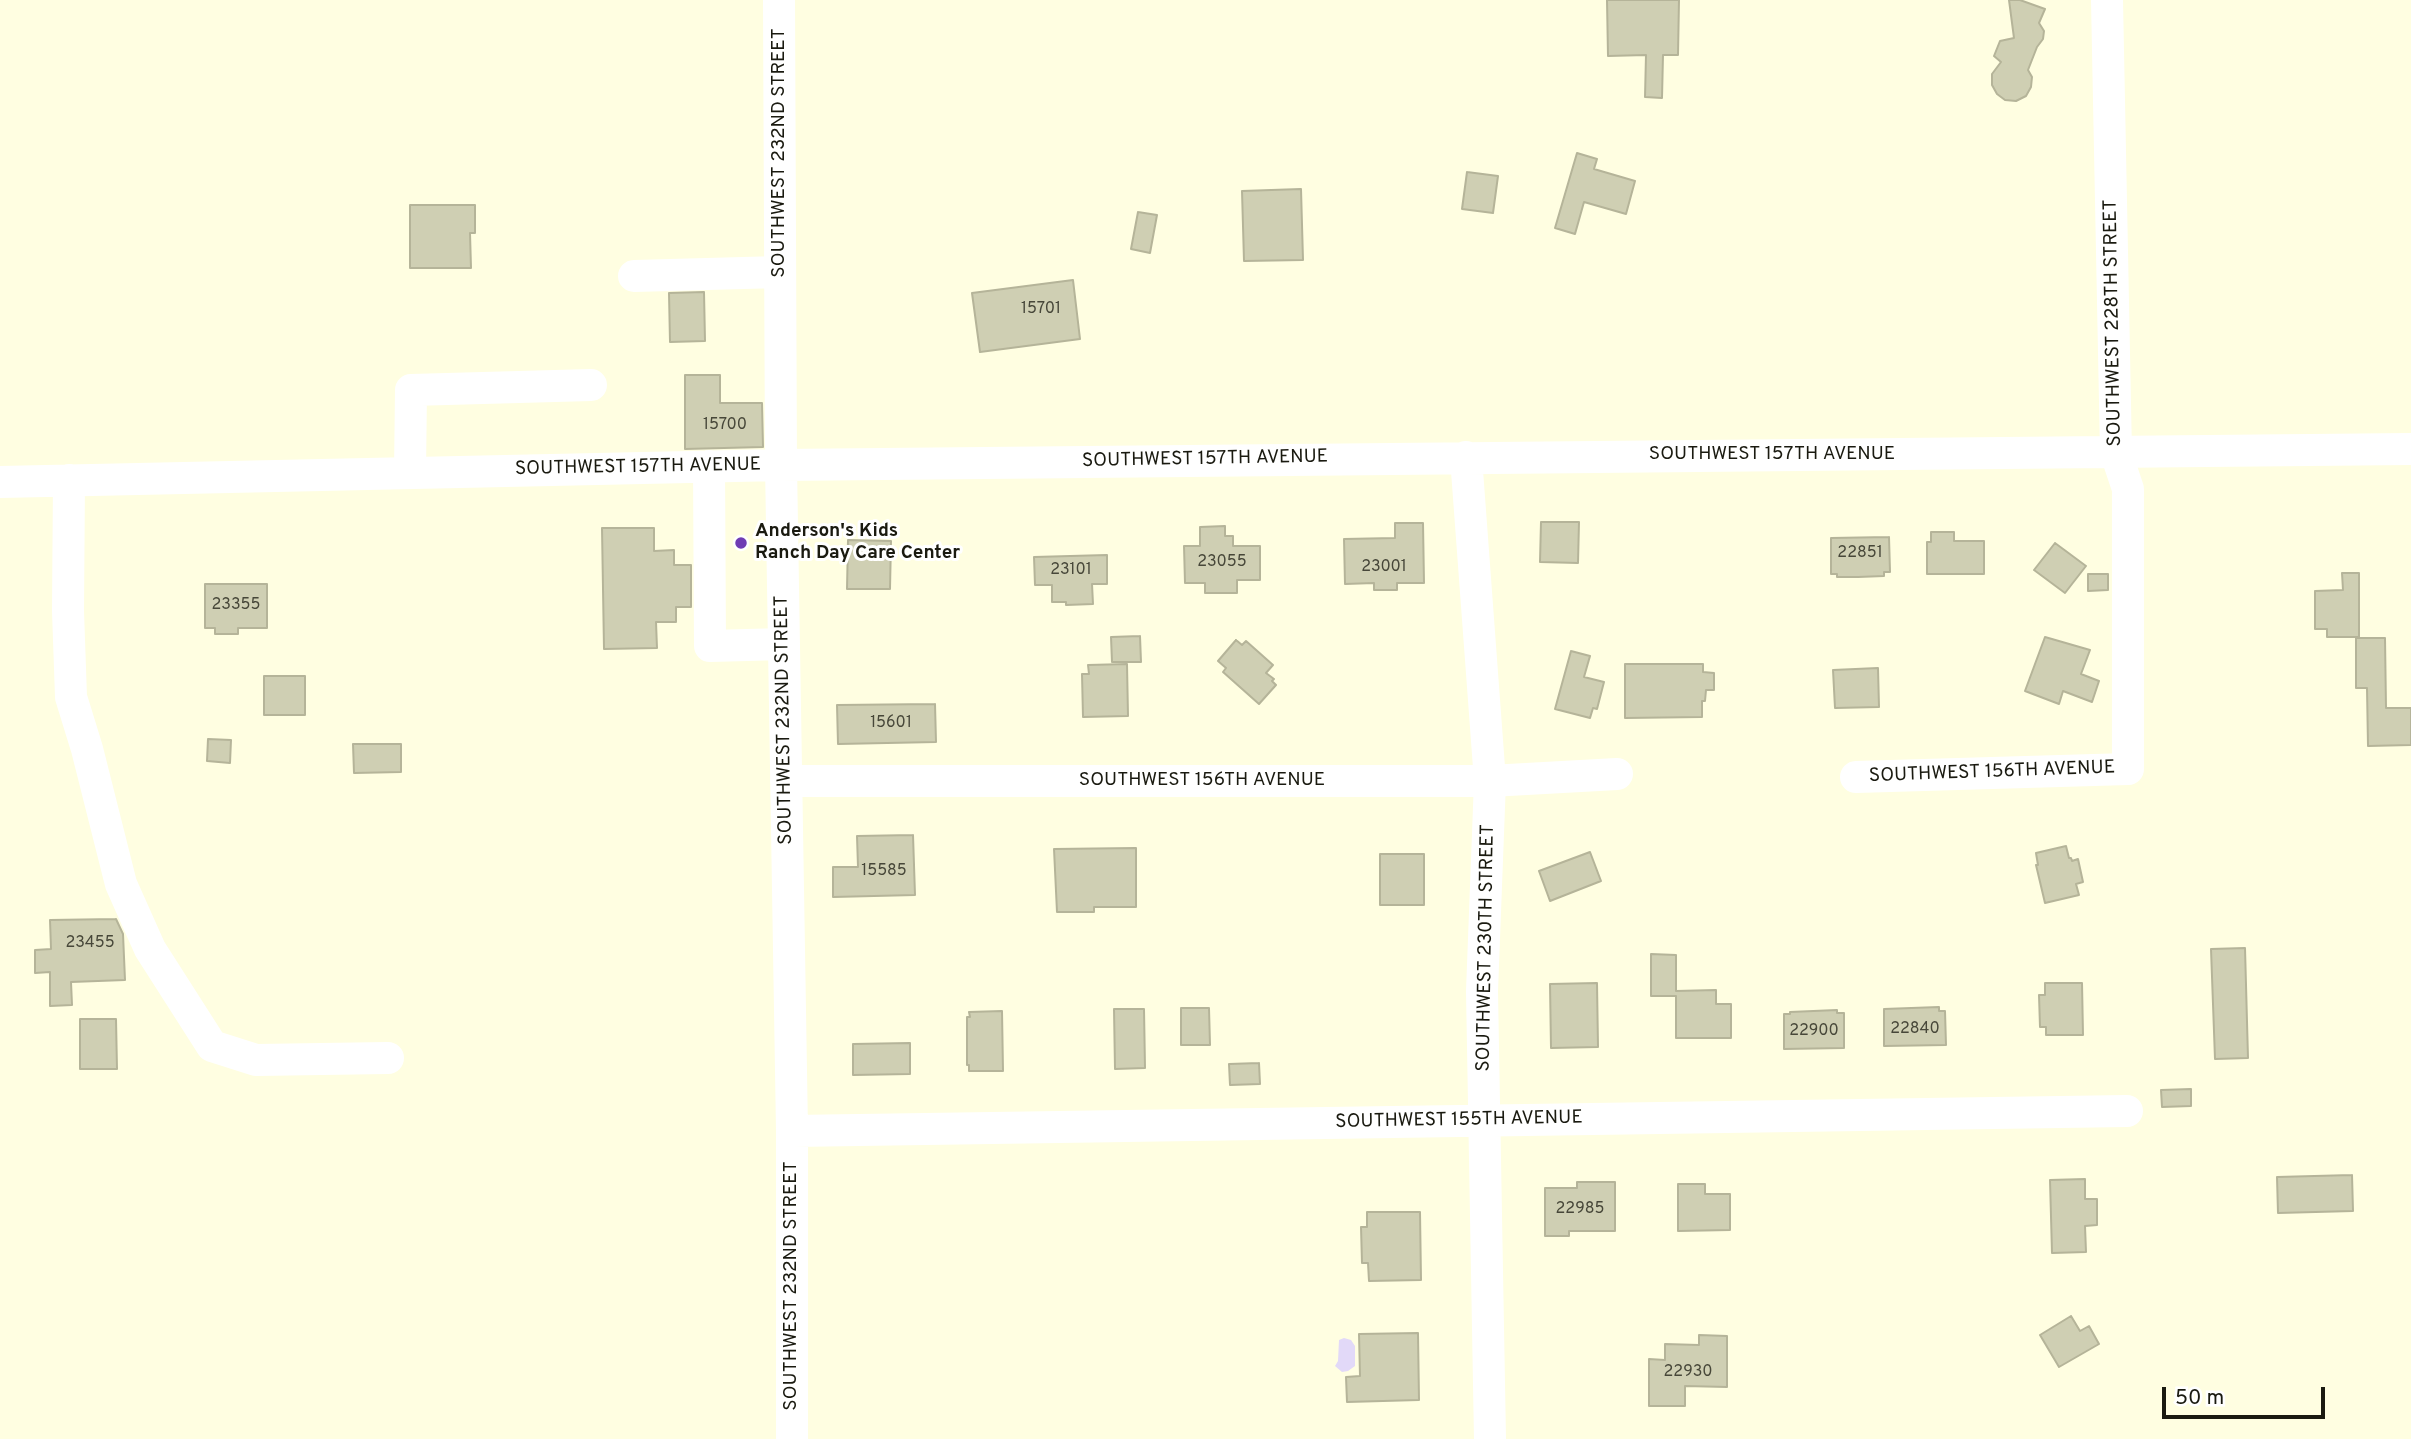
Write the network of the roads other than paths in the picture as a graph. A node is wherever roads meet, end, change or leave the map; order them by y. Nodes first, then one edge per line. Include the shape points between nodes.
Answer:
1 (779, 0) edge
2 (2107, 0) edge
3 (780, 272) junction
4 (634, 276) dead end
5 (591, 385) dead end
6 (2411, 449) edge
7 (2116, 453) junction
8 (1466, 457) junction
9 (781, 465) junction
10 (709, 467) junction
11 (410, 473) junction
12 (69, 481) junction
13 (0, 482) edge
14 (784, 644) junction
15 (2128, 769) joint
16 (1617, 774) dead end
17 (1856, 778) dead end
18 (786, 781) junction
19 (1490, 781) junction
20 (388, 1058) dead end
21 (2127, 1111) dead end
22 (1486, 1121) junction
23 (792, 1131) junction
24 (792, 1439) edge
25 (1490, 1439) edge

1 - 3 street, SOUTHWEST 232ND STREET
2 - 7 street, SOUTHWEST 228TH STREET
3 - 4 street
3 - 9 street, SOUTHWEST 232ND STREET
5 - 11 street via 411,390
6 - 7 street, SOUTHWEST 157TH AVENUE
7 - 8 street, SOUTHWEST 157TH AVENUE
7 - 15 street, SOUTHWEST 228TH STREET via 2128,489
8 - 9 street, SOUTHWEST 157TH AVENUE
8 - 19 street, SOUTHWEST 230TH STREET
9 - 10 street, SOUTHWEST 157TH AVENUE
9 - 14 street, SOUTHWEST 232ND STREET
10 - 11 street, SOUTHWEST 157TH AVENUE
10 - 14 street via 710,646
11 - 12 street, SOUTHWEST 157TH AVENUE
12 - 13 street, SOUTHWEST 157TH AVENUE
12 - 20 street via 71,697 121,884 150,949 212,1046 256,1060
14 - 18 street, SOUTHWEST 232ND STREET
15 - 17 street, SOUTHWEST 156TH AVENUE
16 - 19 street, SOUTHWEST 156TH AVENUE
18 - 19 street, SOUTHWEST 156TH AVENUE
18 - 23 street, SOUTHWEST 232ND STREET
19 - 22 street, SOUTHWEST 230TH STREET via 1482,991
21 - 22 street, SOUTHWEST 155TH AVENUE
22 - 23 street, SOUTHWEST 155TH AVENUE
22 - 25 street, SOUTHWEST 230TH STREET
23 - 24 street, SOUTHWEST 232ND STREET

